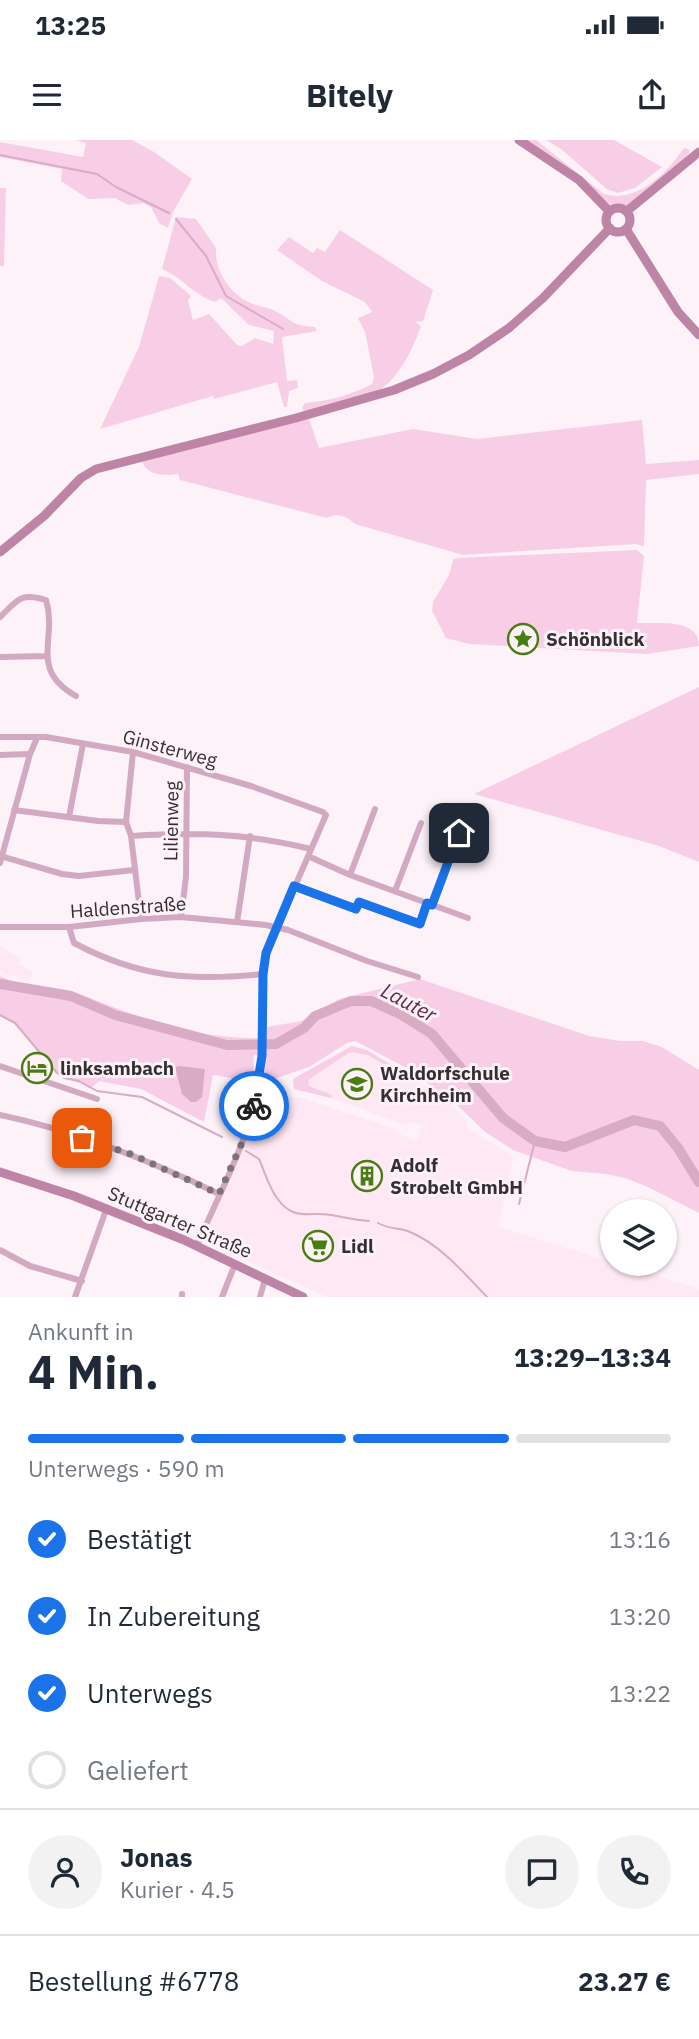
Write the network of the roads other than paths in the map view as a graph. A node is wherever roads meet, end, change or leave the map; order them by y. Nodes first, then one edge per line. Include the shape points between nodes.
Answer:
1 (519, 140) edge
2 (699, 152) edge
3 (610, 211) junction
4 (627, 211) junction
5 (610, 228) junction
6 (626, 229) junction
7 (699, 335) edge
8 (0, 552) edge
9 (0, 617) edge
10 (46, 656) junction
11 (0, 657) edge
12 (76, 696) dead end
13 (0, 737) edge
14 (37, 738) junction
15 (83, 744) junction
16 (133, 752) junction
17 (30, 754) junction
18 (0, 755) edge
19 (187, 767) junction
20 (375, 809) dead end
21 (14, 810) junction
22 (69, 817) junction
23 (126, 822) junction
24 (421, 823) dead end
25 (187, 832) junction
26 (459, 833) dead end
27 (131, 836) junction
28 (250, 836) junction
29 (309, 853) junction
30 (1, 859) edge
31 (134, 870) junction
32 (350, 875) junction
33 (294, 886) junction
34 (395, 891) junction
35 (430, 904) junction
36 (181, 917) junction
37 (468, 918) dead end
38 (141, 919) junction
39 (237, 922) junction
40 (69, 926) junction
41 (276, 927) junction
42 (0, 928) edge
43 (263, 974) junction
44 (418, 976) dead end
45 (0, 1066) edge
46 (97, 1099) dead end
47 (0, 1115) edge
48 (0, 1172) edge
49 (219, 1194) junction
50 (106, 1210) junction
51 (197, 1246) junction
52 (0, 1250) edge
53 (235, 1265) junction
54 (265, 1279) junction
55 (82, 1281) junction
56 (75, 1297) edge
57 (222, 1297) edge
58 (260, 1297) edge
59 (303, 1297) edge

1 - 3 street via 567,171
2 - 4 street
3 - 4 street
3 - 5 street via 606,220
4 - 6 street via 630,221
5 - 6 street
5 - 8 street via 521,318 446,368 394,390 96,469
6 - 7 street via 678,312
9 - 10 street via 21,597 46,600
10 - 11 street
10 - 12 street via 57,682
13 - 14 street, Ginsterweg
14 - 15 street, Ginsterweg
14 - 17 street
15 - 16 street, Ginsterweg
15 - 22 street
16 - 19 street, Ginsterweg
16 - 23 street
17 - 18 street
17 - 21 street
19 - 25 street, Lilienweg
19 - 29 street, Ginsterweg via 323,812 326,815
20 - 32 street
21 - 22 street
21 - 30 street
22 - 23 street
23 - 27 street
24 - 34 street
25 - 27 street
25 - 28 street
25 - 36 street, Lilienweg
26 - 35 street
27 - 31 street
28 - 29 street
28 - 39 street
29 - 32 street
29 - 33 street
30 - 31 street via 71,875
31 - 38 street
32 - 34 street
33 - 35 street via 356,909 359,902 420,924
33 - 41 street
34 - 35 street
35 - 37 street
36 - 38 street, Haldenstraße
36 - 39 street, Haldenstraße
38 - 40 street, Haldenstraße
39 - 41 street, Haldenstraße
40 - 42 street, Haldenstraße
40 - 43 street via 74,943 141,971 209,978
41 - 43 street
41 - 44 street, Haldenstraße
43 - 49 street via 264,1033 252,1112
45 - 46 street
47 - 49 street via 131,1154
48 - 50 street, Stuttgarter Straße
49 - 51 street
50 - 51 street, Stuttgarter Straße
50 - 55 street
51 - 53 street, Stuttgarter Straße
52 - 55 street via 30,1266
53 - 54 street, Stuttgarter Straße
53 - 57 street
54 - 58 street
54 - 59 street, Stuttgarter Straße
55 - 56 street

